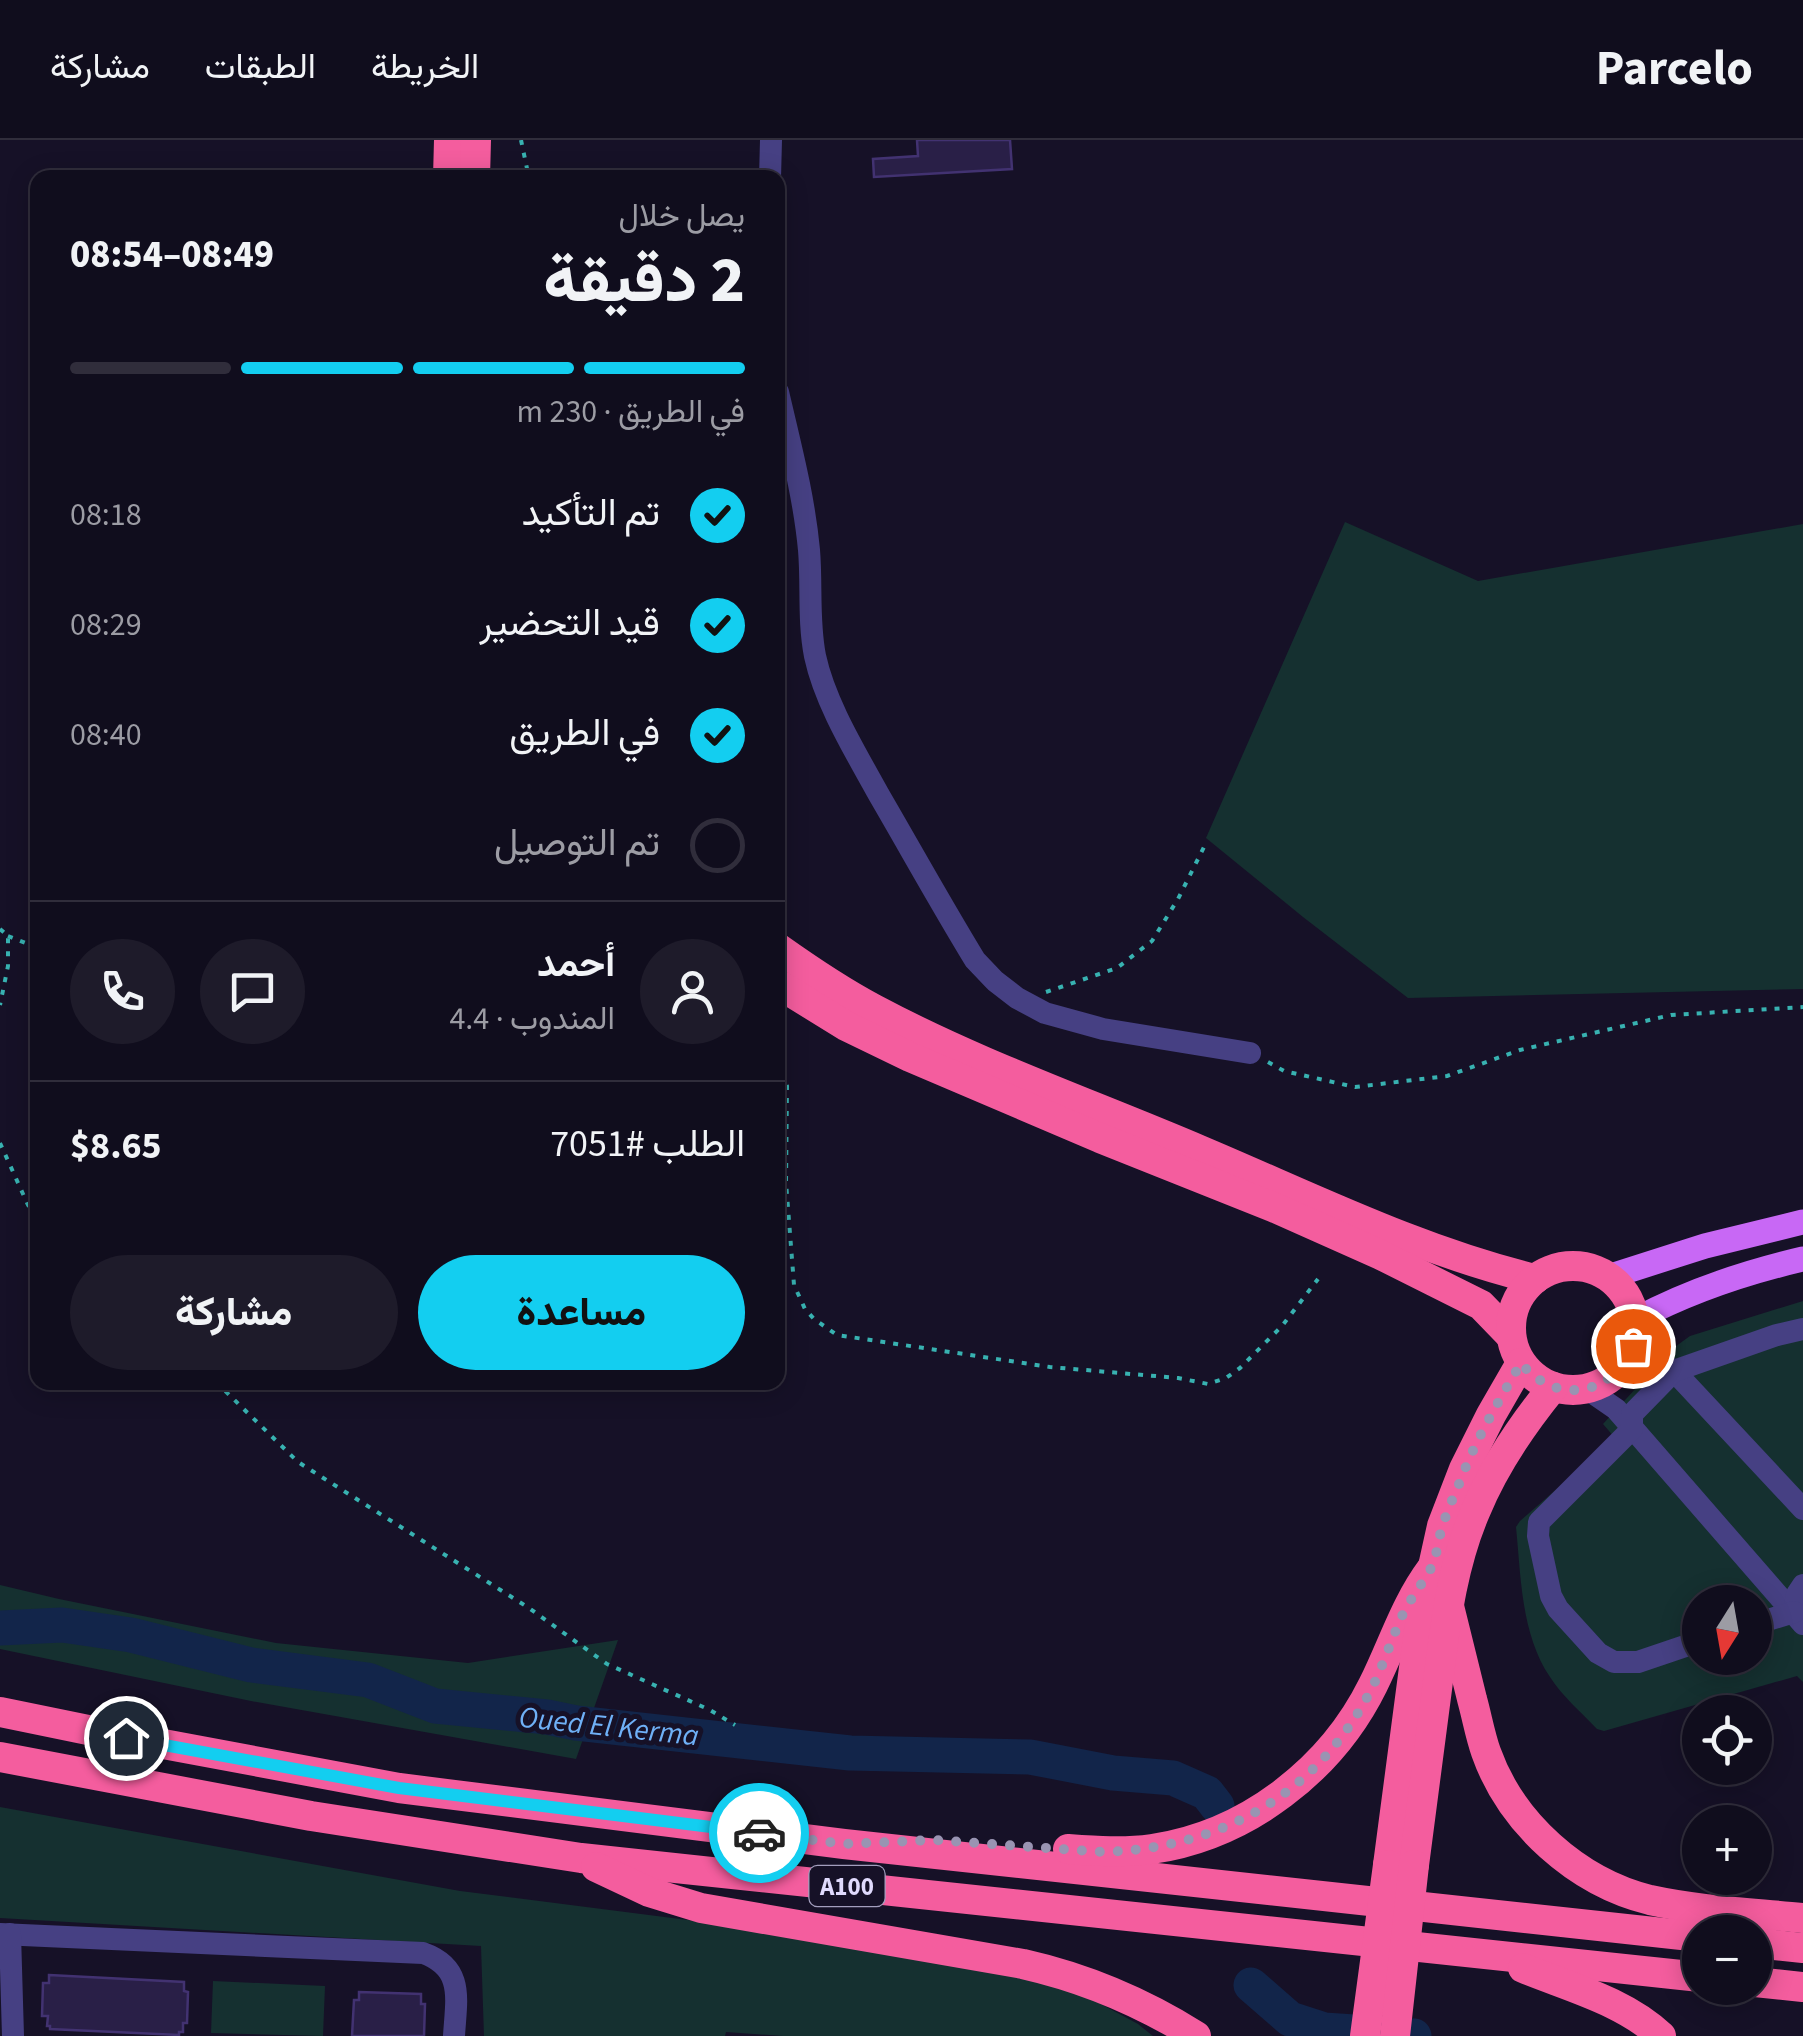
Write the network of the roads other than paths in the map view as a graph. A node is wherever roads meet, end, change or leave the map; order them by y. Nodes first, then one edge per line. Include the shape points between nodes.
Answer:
1 (448, 140) edge
2 (476, 140) edge
3 (771, 140) edge
4 (448, 170) edge
5 (474, 170) edge
6 (770, 170) edge
7 (785, 420) edge
8 (785, 953) edge
9 (785, 988) edge
10 (1250, 1053) road end
11 (1803, 1222) edge
12 (1803, 1259) edge
13 (1608, 1277) junction
14 (1535, 1279) junction
15 (1803, 1329) edge
16 (1634, 1333) junction
17 (1516, 1350) junction
18 (1674, 1370) junction
19 (1553, 1387) junction
20 (1587, 1389) junction
21 (1632, 1429) junction
22 (1803, 1508) edge
23 (1432, 1568) junction
24 (1803, 1585) edge
25 (1448, 1602) junction
26 (1798, 1618) edge
27 (1772, 1622) edge
28 (1682, 1647) edge
29 (0, 1712) edge
30 (0, 1757) edge
31 (844, 1844) junction
32 (581, 1858) junction
33 (1401, 1864) junction
34 (1803, 1918) edge
35 (5, 1934) edge
36 (1682, 1935) edge
37 (1772, 1945) edge
38 (1803, 1948) edge
39 (1493, 1956) junction
40 (1682, 1975) edge
41 (1772, 1984) edge
42 (1803, 1987) edge
43 (13, 2036) edge
44 (454, 2036) edge
45 (1196, 2036) edge
46 (1365, 2036) edge
47 (1395, 2036) edge
48 (1661, 2036) edge

1 - 4 highway
2 - 5 highway
3 - 6 street
7 - 10 street via 804,508 811,626 824,688 975,960 994,981 1044,1012 1103,1029
8 - 14 highway via 874,1009 1020,1077 1378,1226
9 - 17 highway via 910,1057 1381,1255 1481,1306
11 - 13 main road
12 - 16 main road via 1706,1286
13 - 14 highway via 1571,1266
13 - 16 highway via 1626,1296
14 - 17 highway via 1513,1311
15 - 18 street
16 - 18 street
16 - 20 highway via 1628,1358 1611,1378
17 - 19 highway via 1536,1378
17 - 23 highway via 1442,1526
18 - 21 street via 1632,1414
18 - 22 street
19 - 20 highway
19 - 25 highway via 1487,1484
20 - 21 street
21 - 26 street
21 - 28 street via 1539,1522 1551,1596 1598,1653 1614,1662 1638,1662
23 - 31 highway via 1341,1736 1274,1801 1226,1828 1128,1851 934,1840
23 - 33 highway via 1419,1630
24 - 26 street
25 - 33 highway
25 - 34 highway via 1486,1752 1514,1805 1566,1860 1649,1900
26 - 27 street
29 - 31 highway, A100 via 399,1788
30 - 32 highway, A100
31 - 36 highway, A100
32 - 39 highway, A100
32 - 45 highway via 649,1892 701,1908 1053,1971 1112,1991
33 - 46 highway, bridge
33 - 47 highway, bridge
35 - 43 street
35 - 44 street via 423,1953 442,1962 454,1979
37 - 38 highway
39 - 40 highway, A100
39 - 48 highway via 1622,2009
41 - 42 highway

